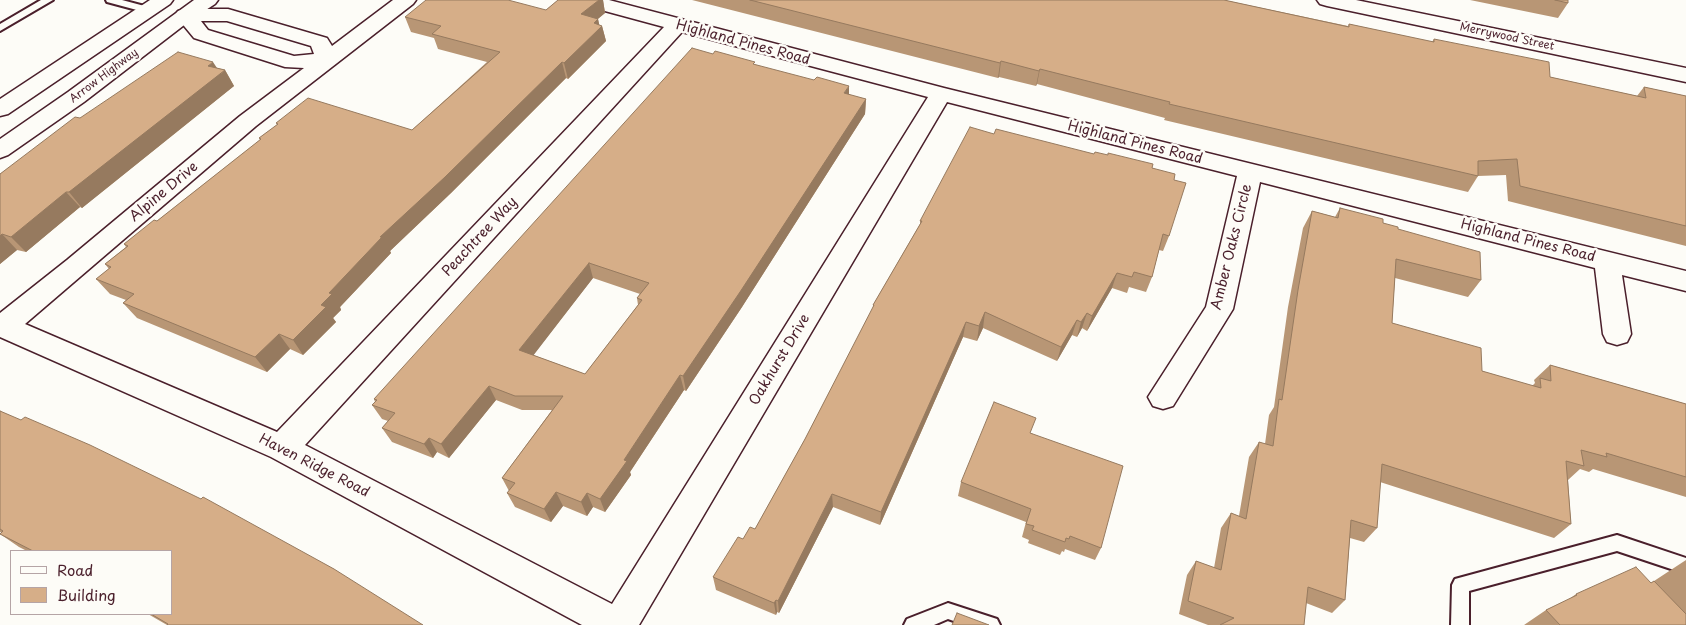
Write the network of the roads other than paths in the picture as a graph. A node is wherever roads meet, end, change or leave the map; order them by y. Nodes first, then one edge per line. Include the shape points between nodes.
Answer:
1 (48, 0) edge
2 (111, 0) edge
3 (208, 0) edge
4 (406, 0) edge
5 (586, 0) edge
6 (1327, 0) edge
7 (156, 5) edge
8 (185, 15) junction
9 (677, 26) junction
10 (0, 28) edge
11 (326, 60) junction
12 (1686, 75) edge
13 (941, 94) junction
14 (0, 109) edge
15 (0, 150) edge
16 (1250, 172) junction
17 (1607, 260) junction
18 (1686, 281) edge
19 (3, 326) joint
20 (1617, 334) dead end
21 (1163, 397) dead end
22 (282, 448) junction
23 (1686, 566) edge
24 (618, 625) edge
25 (913, 625) edge
26 (992, 625) edge
27 (1460, 625) edge

1 - 10 lane
2 - 7 lane
3 - 8 street, Arrow Highway
4 - 11 street, Alpine Drive
5 - 9 street, Highland Pines Road
6 - 12 street, Merrywood Street
7 - 14 street
8 - 11 street via 200,34 293,62
8 - 15 street, Arrow Highway
9 - 13 street, Highland Pines Road
9 - 22 street, Peachtree Way
11 - 19 street, Alpine Drive
13 - 16 street, Highland Pines Road
13 - 24 street, Oakhurst Drive
16 - 17 street, Highland Pines Road
16 - 21 street, Amber Oaks Circle via 1219,309
17 - 18 street, Highland Pines Road
17 - 20 street
19 - 22 street, Haven Ridge Road
22 - 24 street, Haven Ridge Road
23 - 27 lane via 1617,543 1461,585
25 - 26 lane via 948,611

